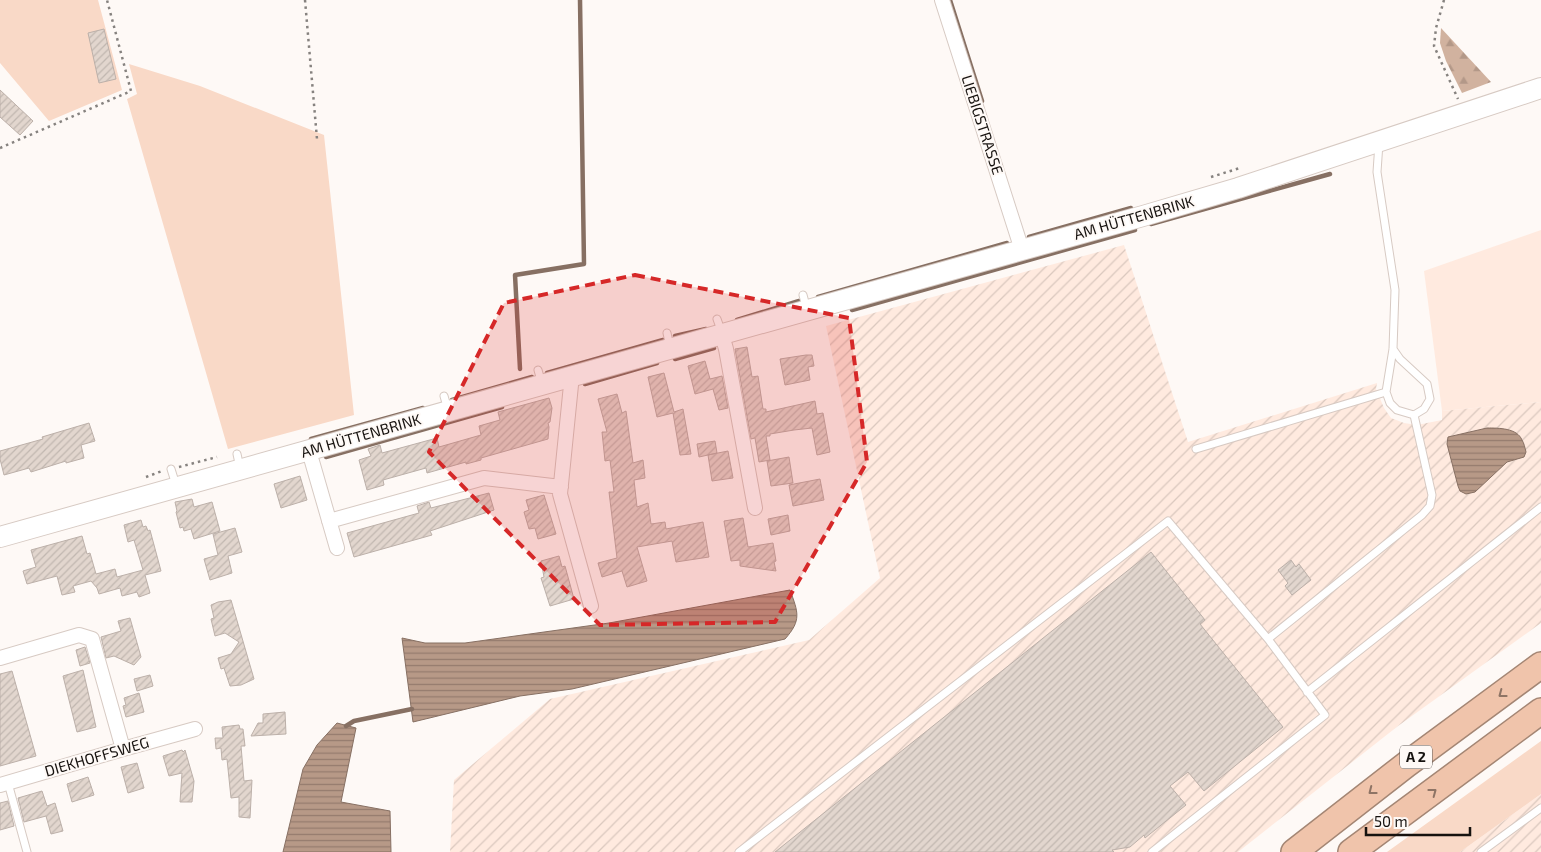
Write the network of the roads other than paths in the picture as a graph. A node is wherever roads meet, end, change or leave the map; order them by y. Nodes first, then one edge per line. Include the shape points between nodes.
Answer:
1 (942, 0) edge
2 (1541, 88) edge
3 (1379, 141) junction
4 (1022, 250) junction
5 (720, 327) junction
6 (1393, 350) junction
7 (568, 378) junction
8 (1386, 392) junction
9 (1414, 415) junction
10 (1196, 449) dead end
11 (310, 451) junction
12 (561, 487) junction
13 (1541, 506) edge
14 (755, 508) dead end
15 (329, 521) junction
16 (0, 537) edge
17 (336, 548) dead end
18 (590, 606) dead end
19 (1268, 639) junction
20 (0, 658) edge
21 (1541, 665) edge
22 (1307, 692) junction
23 (1541, 711) edge
24 (194, 729) dead end
25 (123, 749) junction
26 (4, 784) edge
27 (1541, 808) edge
28 (28, 852) edge
29 (739, 852) edge
30 (1152, 852) edge
31 (1294, 852) edge
32 (1351, 852) edge
33 (1481, 852) edge

1 - 4 street, LIEBIGSTRASSE
2 - 3 street, AM HÜTTENBRINK
3 - 4 street, AM HÜTTENBRINK via 1238,188
3 - 6 lane via 1378,172 1395,290
4 - 5 street, AM HÜTTENBRINK
5 - 7 street, AM HÜTTENBRINK via 669,341
5 - 14 street
6 - 8 lane
6 - 9 lane via 1427,384 1430,399 1424,409
7 - 11 street, AM HÜTTENBRINK via 540,378 446,404
7 - 12 street via 571,385
8 - 9 lane via 1390,404 1397,410
8 - 10 lane
9 - 19 lane via 1432,495 1430,506
11 - 15 street
11 - 16 street, AM HÜTTENBRINK via 239,462 174,478
12 - 15 street via 484,478
12 - 18 street via 560,494
13 - 22 lane
15 - 17 street
19 - 22 lane
19 - 29 lane via 1168,521
20 - 25 street via 79,635 92,639
21 -> 31 highway, A 2
22 - 30 lane via 1325,715
32 -> 23 highway, A 2
24 - 25 street, DIEKHOFFSWEG
25 - 26 street, DIEKHOFFSWEG
26 - 28 lane
27 - 33 lane

